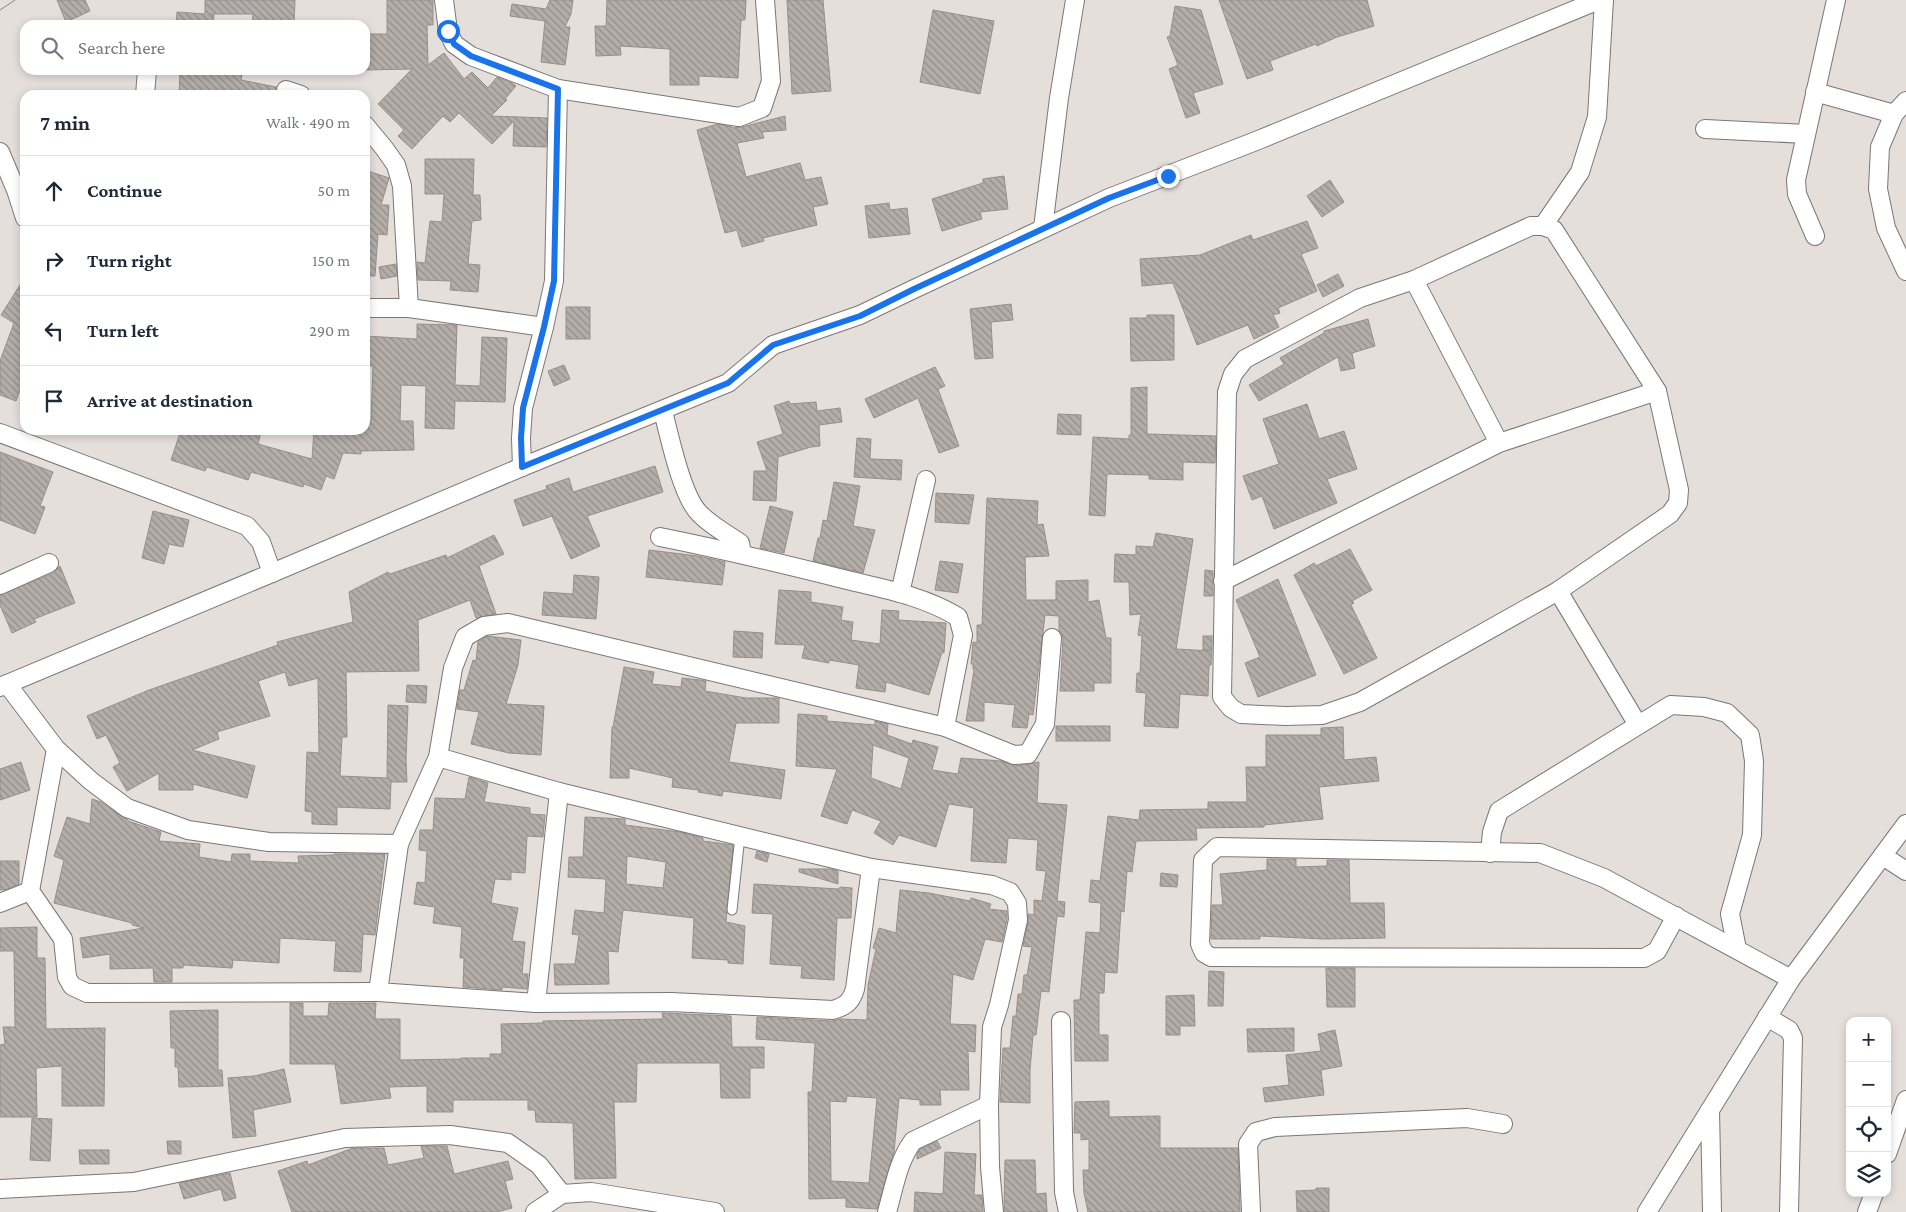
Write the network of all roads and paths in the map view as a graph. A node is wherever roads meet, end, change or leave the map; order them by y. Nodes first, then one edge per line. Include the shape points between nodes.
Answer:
1 (444, 0) edge
2 (765, 0) edge
3 (1076, 0) edge
4 (1598, 0) edge
5 (1604, 0) edge
6 (1838, 1) edge
7 (147, 75) edge
8 (558, 89) junction
9 (145, 90) edge
10 (1815, 92) junction
11 (1906, 100) edge
12 (1894, 114) junction
13 (1705, 129) dead end
14 (370, 131) edge
15 (1806, 134) junction
16 (0, 152) edge
17 (8, 192) edge
18 (20, 210) edge
19 (1543, 226) junction
20 (1043, 228) junction
21 (1815, 236) dead end
22 (1906, 270) edge
23 (1414, 280) junction
24 (370, 308) edge
25 (409, 308) junction
26 (544, 327) junction
27 (1657, 391) junction
28 (663, 411) junction
29 (0, 433) edge
30 (1499, 443) junction
31 (522, 467) junction
32 (926, 480) dead end
33 (660, 537) dead end
34 (742, 554) junction
35 (49, 563) dead end
36 (272, 573) junction
37 (1223, 581) junction
38 (0, 585) edge
39 (1558, 591) junction
40 (900, 593) junction
41 (1052, 638) dead end
42 (4, 685) edge
43 (1638, 725) junction
44 (945, 727) junction
45 (56, 749) junction
46 (438, 757) junction
47 (559, 792) junction
48 (1906, 824) edge
49 (740, 836) junction
50 (399, 844) junction
51 (1490, 853) junction
52 (1883, 856) junction
53 (871, 868) junction
54 (1906, 871) edge
55 (30, 891) junction
56 (0, 903) edge
57 (732, 910) dead end
58 (1730, 914) junction
59 (1676, 916) junction
60 (1699, 929) junction
61 (1737, 949) junction
62 (1791, 979) junction
63 (378, 992) junction
64 (536, 1003) junction
65 (1767, 1017) junction
66 (1061, 1021) dead end
67 (1906, 1100) edge
68 (989, 1105) junction
69 (1710, 1110) junction
70 (1504, 1124) dead end
71 (1888, 1152) edge
72 (0, 1189) edge
73 (562, 1194) junction
74 (1873, 1197) edge
75 (535, 1212) edge
76 (714, 1212) edge
77 (887, 1212) edge
78 (994, 1212) edge
79 (1068, 1212) edge
80 (1251, 1212) edge
81 (1647, 1212) edge
82 (1712, 1212) edge
83 (1789, 1212) edge
84 (1867, 1212) edge

1 - 8 street via 448,31 454,44 471,56
2 - 8 street via 771,81 762,108 739,117
3 - 20 street via 1059,98
4 - 20 street via 1109,198
5 - 19 street via 1597,117 1580,172
6 - 10 street
7 - 9 street
8 - 26 street via 554,281
10 - 12 street
10 - 15 street
11 - 12 street
12 - 22 street via 1880,147 1878,189 1886,228
13 - 15 street
14 - 25 street via 396,165 402,186
15 - 21 street via 1796,180 1797,194
16 - 17 street
17 - 18 street
19 - 23 street via 1531,226
19 - 27 street via 1554,230
20 - 28 street via 860,316 773,345 728,383
23 - 30 street
23 - 37 street via 1360,298 1245,359 1232,374 1227,392
24 - 25 street
25 - 26 street
26 - 31 street via 523,408
27 - 30 street
27 - 39 street via 1679,490 1678,503 1670,514
28 - 31 street
28 - 34 street via 679,470 698,513 740,543
29 - 36 street via 247,526 261,542
30 - 37 street
31 - 36 street
32 - 40 street
33 - 34 street
34 - 40 street
35 - 38 street
36 - 42 street
37 - 39 street via 1222,697 1230,708 1241,714 1285,716 1322,715 1360,702
39 - 43 street
40 - 44 street via 958,617 964,635
41 - 44 street via 1045,724 1028,754 1014,755
42 - 45 street
43 - 51 street via 1499,811
43 - 58 street via 1671,705 1704,707 1727,713 1750,735 1754,760 1752,834
44 - 46 street via 508,623 484,626 465,637 453,668
45 - 50 street via 90,781 127,808 188,830 269,842
45 - 55 street
46 - 47 street
46 - 50 street
47 - 49 street
47 - 64 street
48 - 52 street
49 - 53 street
49 - 57 lane
50 - 63 street
51 - 59 street via 1540,853 1604,878
51 - 59 street via 1217,847 1203,860 1200,944 1204,953 1211,957 1644,958 1657,951
52 - 54 street
52 - 62 street
53 - 64 street via 854,989 852,999 845,1006 833,1010 671,1002
53 - 68 street via 992,885 1010,892 1017,902 1018,920 992,1027
55 - 56 street
55 - 63 street via 63,939 67,977 72,986 87,993
58 - 60 street
58 - 61 street
59 - 60 street
60 - 61 street
61 - 62 street
62 - 65 street
63 - 64 street
65 - 69 street
65 - 83 street via 1789,1030 1793,1038
66 - 79 street via 1064,1192
67 - 71 street
68 - 77 street via 913,1141 901,1162
68 - 78 street
69 - 81 street
69 - 82 street
70 - 80 street via 1466,1118 1275,1127 1256,1132 1248,1144
72 - 73 street via 134,1182 344,1138 450,1135 508,1143 539,1165
73 - 75 street
73 - 76 street via 591,1192
74 - 84 street

